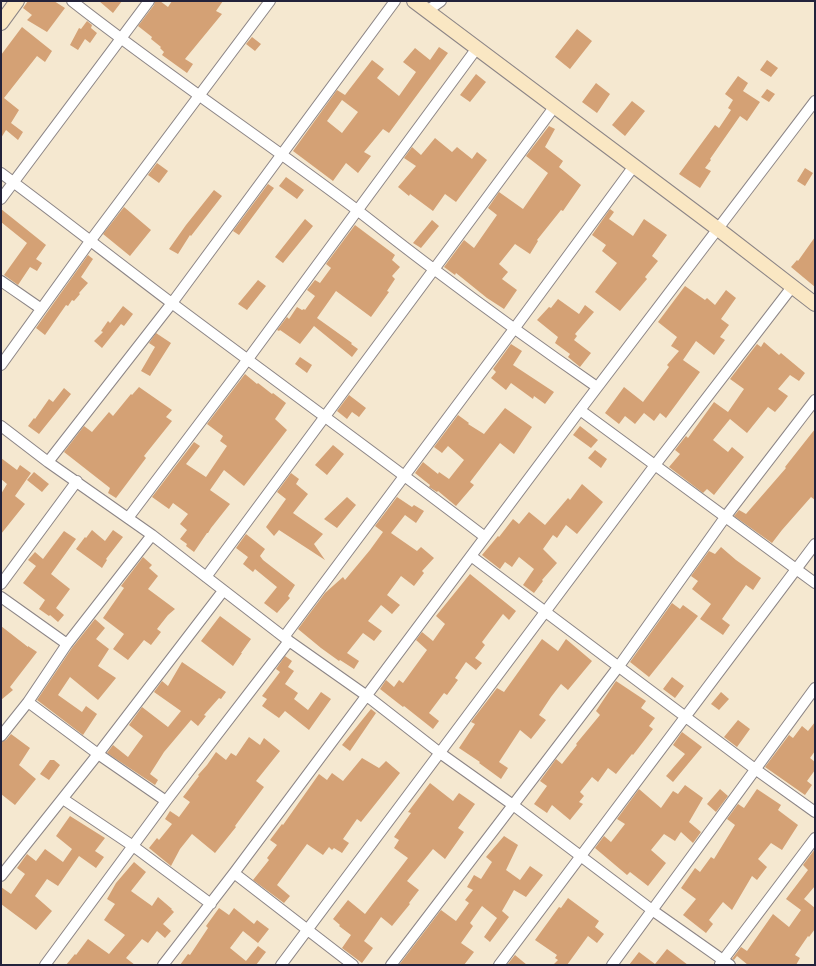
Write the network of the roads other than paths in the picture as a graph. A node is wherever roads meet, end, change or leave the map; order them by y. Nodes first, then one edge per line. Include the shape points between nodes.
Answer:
1 (17, 1) edge
2 (72, 1) edge
3 (149, 1) edge
4 (270, 1) edge
5 (395, 1) edge
6 (414, 1) edge
7 (441, 1) edge
8 (427, 10) junction
9 (1, 23) edge
10 (121, 40) junction
11 (477, 48) junction
12 (200, 95) junction
13 (815, 101) edge
14 (555, 106) junction
15 (281, 154) junction
16 (634, 166) junction
17 (1, 173) edge
18 (14, 182) junction
19 (1, 199) edge
20 (357, 210) junction
21 (718, 229) junction
22 (90, 240) junction
23 (433, 269) junction
24 (1, 280) edge
25 (792, 288) junction
26 (172, 303) junction
27 (815, 304) edge
28 (40, 308) junction
29 (514, 329) junction
30 (248, 359) junction
31 (1, 365) edge
32 (597, 387) junction
33 (815, 400) edge
34 (580, 410) junction
35 (326, 416) junction
36 (1, 426) edge
37 (48, 462) junction
38 (656, 466) junction
39 (405, 475) junction
40 (77, 481) junction
41 (726, 516) junction
42 (128, 518) junction
43 (152, 535) junction
44 (485, 537) junction
45 (815, 544) edge
46 (471, 556) junction
47 (797, 569) junction
48 (206, 577) junction
49 (815, 583) edge
50 (1, 584) edge
51 (223, 591) junction
52 (1, 597) edge
53 (546, 612) junction
54 (286, 639) junction
55 (67, 644) junction
56 (619, 666) junction
57 (815, 688) edge
58 (367, 696) junction
59 (28, 702) junction
60 (686, 716) junction
61 (1, 736) edge
62 (440, 753) junction
63 (98, 754) junction
64 (755, 769) junction
65 (63, 798) junction
66 (166, 801) junction
67 (513, 805) junction
68 (815, 812) edge
69 (815, 838) edge
70 (133, 846) junction
71 (581, 857) junction
72 (234, 873) junction
73 (1, 876) edge
74 (211, 904) junction
75 (652, 910) junction
76 (307, 930) junction
77 (724, 963) edge
78 (45, 965) edge
79 (163, 965) edge
80 (281, 965) edge
81 (353, 965) edge
82 (391, 965) edge
83 (499, 965) edge
84 (612, 965) edge

1 - 9 main road
2 - 10 street
3 - 10 street
4 - 12 street
5 - 15 street
6 - 8 main road
7 - 8 street
8 - 11 main road
10 - 12 street
10 - 18 street
11 - 14 main road
11 - 20 street
12 - 15 street
12 - 22 street
13 - 21 street
14 - 16 main road
14 - 23 street
15 - 20 street
15 - 26 street
16 - 21 main road
16 - 29 street
17 - 18 street
18 - 19 street
18 - 22 street
20 - 23 street
20 - 30 street
21 - 25 main road
21 - 32 street
22 - 26 street
22 - 28 street
23 - 29 street
23 - 35 street
24 - 28 street
25 - 27 main road
25 - 38 street
26 - 30 street
26 - 37 street
28 - 31 street
29 - 32 street
29 - 39 street
30 - 35 street
30 - 42 street
32 - 34 street
33 - 41 street
34 - 38 street
34 - 44 street
35 - 39 street
35 - 48 street
36 - 37 street
37 - 40 street
38 - 41 street
38 - 53 street
39 - 44 street
39 - 54 street
40 - 42 street
40 - 50 street
41 - 47 street
41 - 56 street
42 - 43 street
43 - 48 street
43 - 55 street
44 - 46 street
45 - 47 street
46 - 53 street
46 - 58 street
47 - 49 street
47 - 60 street
48 - 51 street
51 - 54 street
51 - 63 street
52 - 55 street
53 - 56 street
53 - 62 street
54 - 58 street
54 - 66 street
55 - 59 street
56 - 60 street
56 - 67 street
57 - 64 street
58 - 62 street
58 - 72 street
59 - 61 street
59 - 63 street
60 - 64 street
60 - 71 street
62 - 67 street
62 - 76 street
63 - 65 street
63 - 66 street
64 - 68 street
64 - 75 street
65 - 70 street
65 - 73 street
66 - 70 street
67 - 71 street
67 - 82 street
69 - 77 street
70 - 74 street
70 - 78 street
71 - 75 street
71 - 83 street
72 - 74 street
72 - 76 street
74 - 79 street
75 - 77 street
75 - 84 street
76 - 80 street
76 - 81 street

